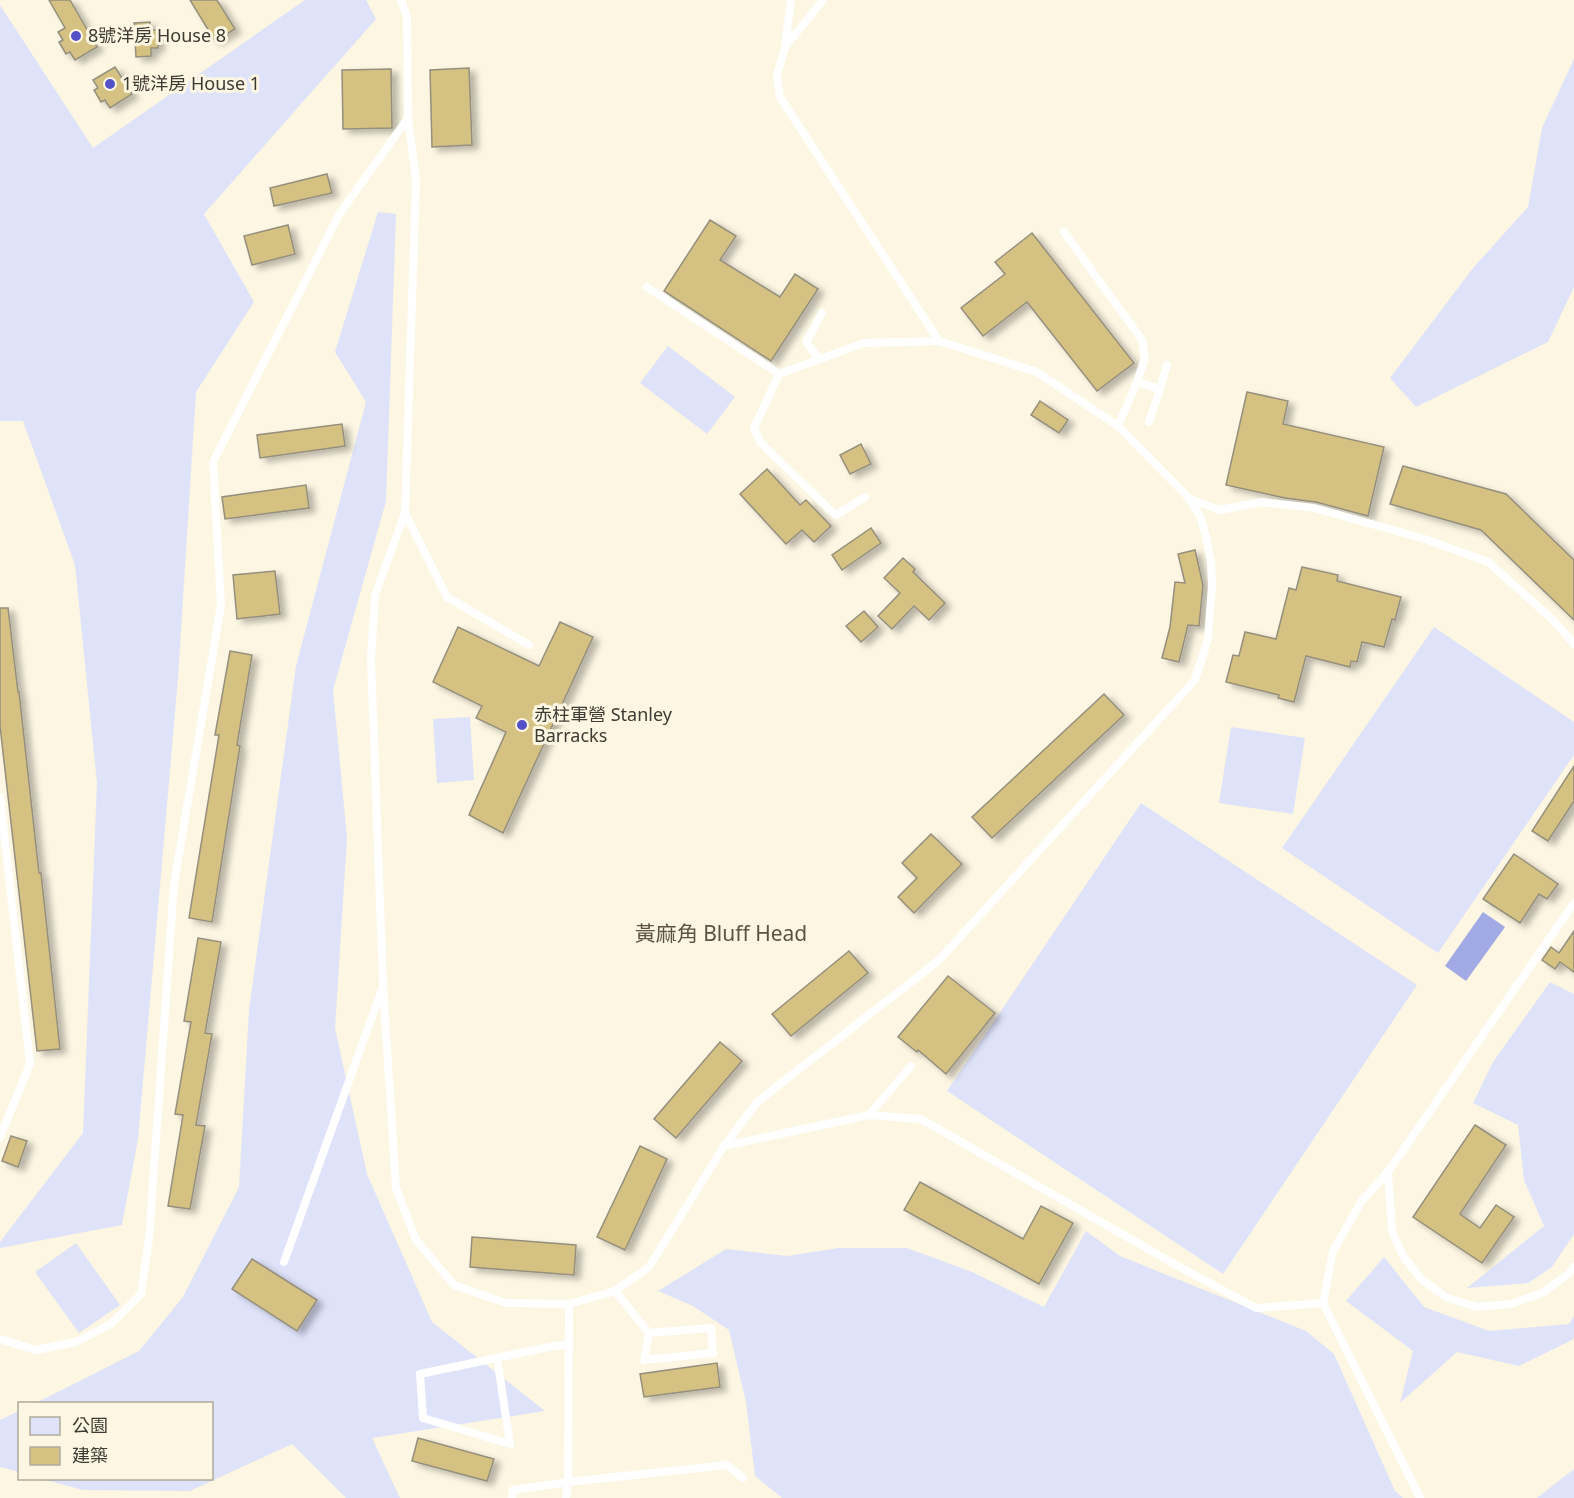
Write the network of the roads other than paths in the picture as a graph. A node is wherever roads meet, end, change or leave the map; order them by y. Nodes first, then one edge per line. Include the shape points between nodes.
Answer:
1 (401, 0) edge
2 (791, 0) edge
3 (823, 0) edge
4 (785, 47) junction
5 (408, 118) junction
6 (1064, 232) dead end
7 (647, 287) dead end
8 (822, 313) dead end
9 (939, 341) junction
10 (806, 342) junction
11 (800, 352) dead end
12 (819, 359) junction
13 (1167, 365) dead end
14 (779, 374) junction
15 (1137, 382) junction
16 (1160, 389) junction
17 (1149, 422) dead end
18 (1118, 426) junction
19 (865, 497) dead end
20 (1189, 498) junction
21 (405, 513) junction
22 (1574, 644) edge
23 (529, 645) dead end
24 (0, 797) edge
25 (1574, 903) edge
26 (383, 985) junction
27 (911, 1066) dead end
28 (869, 1115) junction
29 (0, 1137) edge
30 (724, 1146) junction
31 (1388, 1172) junction
32 (284, 1262) dead end
33 (1574, 1267) edge
34 (615, 1291) junction
35 (1323, 1303) junction
36 (569, 1304) junction
37 (649, 1333) junction
38 (0, 1339) edge
39 (570, 1344) junction
40 (497, 1358) junction
41 (743, 1478) dead end
42 (568, 1482) junction
43 (512, 1498) edge
44 (566, 1498) edge
45 (1420, 1498) edge

1 - 5 lane via 407,17
2 - 4 lane
3 - 4 lane
4 - 9 lane via 777,75 780,97
5 - 21 lane via 416,180
5 - 38 lane via 340,213 213,462 221,605 174,884 149,1239 141,1294 111,1324 76,1342 36,1350
6 - 15 lane via 1142,340 1145,358
7 - 14 lane
8 - 10 lane
9 - 12 lane via 864,343
9 - 18 lane via 1037,372
10 - 11 lane
10 - 12 lane
12 - 14 lane
13 - 16 lane
14 - 19 lane via 754,428 761,443 836,515
15 - 16 lane
15 - 18 lane
16 - 17 lane
18 - 20 lane
20 - 22 lane via 1220,510 1262,502 1314,508 1425,539 1488,562
20 - 30 lane via 1201,518 1206,537 1212,586 1208,639 1195,680 938,961 757,1102
21 - 23 lane via 447,597
21 - 26 lane via 375,595 371,659
24 - 29 lane via 30,1064
25 - 31 lane
26 - 32 lane
26 - 36 lane via 396,1188 416,1240 454,1285 506,1303
27 - 28 lane
28 - 30 lane
28 - 35 lane via 921,1119 1256,1308
30 - 34 lane via 649,1267
31 - 33 lane via 1392,1232 1403,1256 1421,1279 1447,1298 1477,1307 1511,1304 1542,1293
31 - 35 lane via 1361,1202 1334,1251
34 - 36 lane
34 - 37 lane
35 - 45 lane
36 - 39 lane
37 - 37 lane via 711,1328 713,1353 644,1360
39 - 40 lane
39 - 42 lane
40 - 40 lane via 420,1374 423,1418 510,1444
41 - 42 lane via 727,1465
42 - 43 lane via 513,1490
42 - 44 lane

